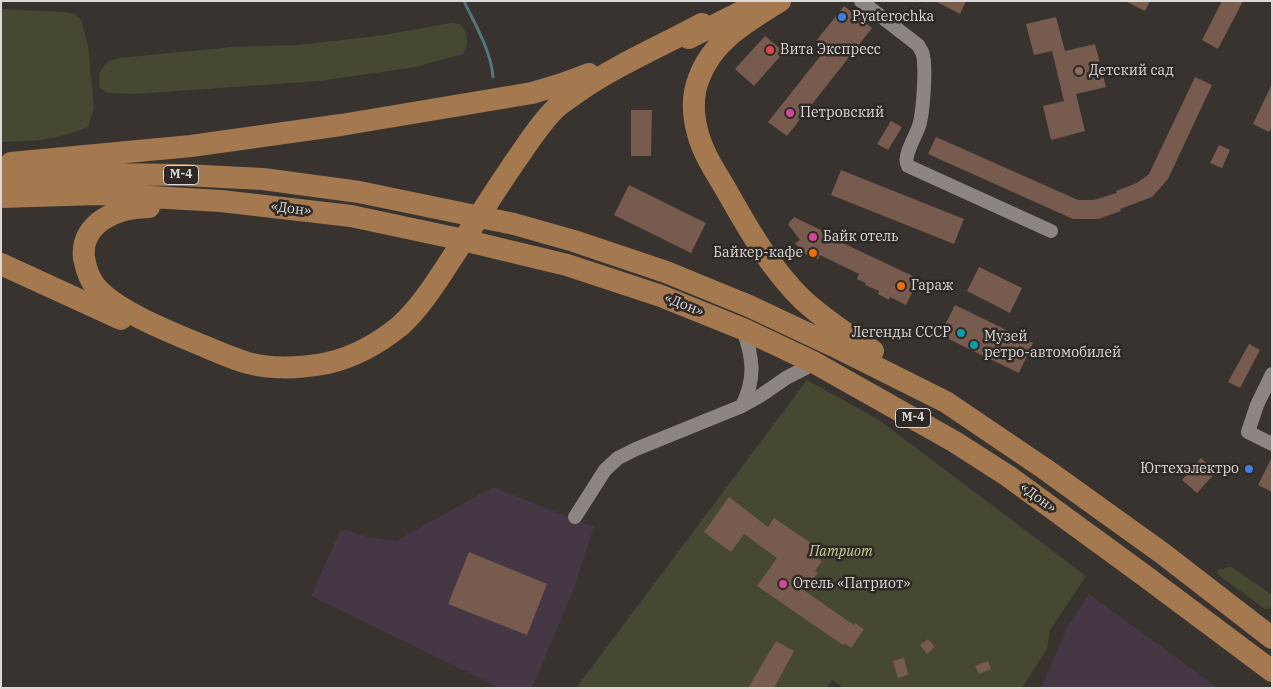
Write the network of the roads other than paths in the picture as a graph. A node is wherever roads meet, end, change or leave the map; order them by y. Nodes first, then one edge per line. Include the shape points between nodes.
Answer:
1 (763, 1) edge
2 (780, 1) edge
3 (861, 1) edge
4 (518, 162) junction
5 (1, 164) edge
6 (1, 177) edge
7 (1, 197) edge
8 (221, 201) junction
9 (1051, 232) dead end
10 (1, 264) edge
11 (447, 272) junction
12 (743, 330) junction
13 (815, 363) junction
14 (1272, 374) edge
15 (946, 402) junction
16 (742, 406) junction
17 (1272, 444) edge
18 (576, 517) dead end
19 (1272, 638) edge
20 (1272, 671) edge

1 - 4 highway via 596,87 563,112
2 - 15 highway via 734,31 704,67 694,104 700,142 746,225 781,276 803,300 843,332
3 - 9 street via 922,51 922,114 906,160 908,166
4 - 5 highway via 542,124 558,106 592,82 702,24 663,38 590,74 532,92 351,124 210,143
4 - 11 highway
6 - 15 highway, «Дон» / М-4 via 165,174 263,179 359,192 514,224 666,272 749,306
7 - 8 highway, «Дон» / М-4 via 99,194
8 - 11 highway via 209,207 133,207 103,218 85,242 86,269 94,286 132,313 190,340 247,363 286,368 342,359 385,337 400,325
8 - 12 highway, «Дон» / М-4 via 351,216 558,263 661,296
10 - 11 highway via 226,365 260,375 287,377 345,366 392,343 417,320
12 - 13 highway, «Дон» / М-4
12 - 16 street via 752,374
13 - 16 street
13 - 20 highway, «Дон» / М-4 via 934,429 1008,476
14 - 17 street via 1248,432
15 - 19 highway, «Дон» / М-4 via 1155,547
16 - 18 street via 618,458 605,470

